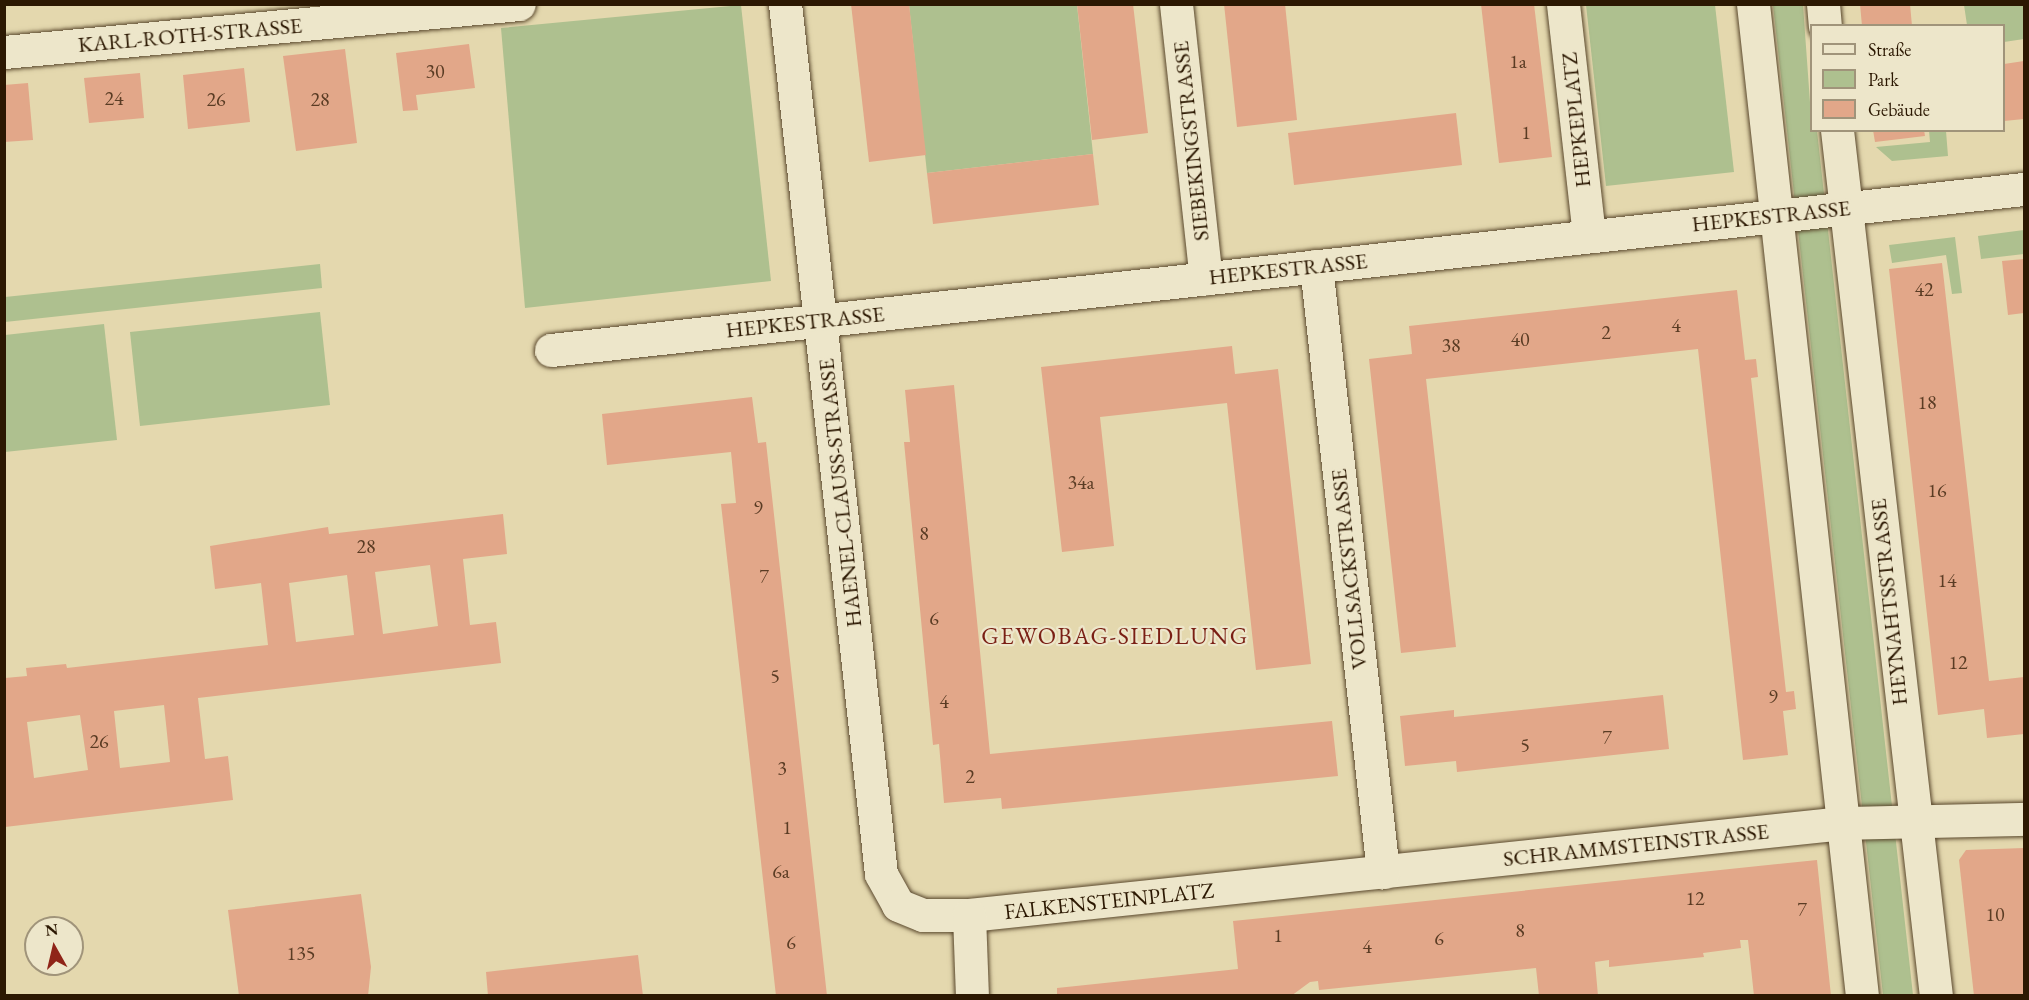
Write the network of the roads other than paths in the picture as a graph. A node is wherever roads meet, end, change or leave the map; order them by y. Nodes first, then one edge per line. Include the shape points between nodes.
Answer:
1 (519, 4) edge
2 (785, 4) edge
3 (1176, 4) edge
4 (1563, 4) edge
5 (1753, 4) edge
6 (1823, 4) edge
7 (1825, 24) edge
8 (4, 52) edge
9 (1837, 132) edge
10 (2025, 189) edge
11 (1845, 208) junction
12 (1776, 215) junction
13 (1589, 236) junction
14 (1316, 266) junction
15 (1206, 278) junction
16 (822, 320) junction
17 (551, 350) dead end
18 (2025, 819) edge
19 (1913, 820) junction
20 (1843, 824) junction
21 (1383, 872) junction
22 (881, 874) joint
23 (1249, 886) joint
24 (969, 915) junction
25 (972, 996) edge
26 (1862, 996) edge
27 (1936, 996) edge

1 - 8 street, KARL-ROTH-STRASSE
2 - 16 street, HAENEL-CLAUSS-STRASSE
3 - 15 street, SIEBEKINGSTRASSE
4 - 13 street, HEPKEPLATZ
5 - 12 street
6 - 7 street
9 - 11 street
10 - 11 street, HEPKESTRASSE
11 - 12 street, HEPKESTRASSE
11 - 19 street, HEYNAHTSSTRASSE
12 - 13 street, HEPKESTRASSE
12 - 20 street
13 - 14 street, HEPKESTRASSE
14 - 15 street, HEPKESTRASSE
14 - 21 street, VOLLSACKSTRASSE
15 - 16 street, HEPKESTRASSE
16 - 17 street, HEPKESTRASSE
16 - 22 street, HAENEL-CLAUSS-STRASSE
18 - 19 street, SCHRAMMSTEINSTRASSE
19 - 20 street, SCHRAMMSTEINSTRASSE
19 - 27 street, HEYNAHTSSTRASSE
20 - 21 street, SCHRAMMSTEINSTRASSE
20 - 26 street
21 - 23 street, SCHRAMMSTEINSTRASSE
22 - 24 street, FALKENSTEINPLATZ via 898,905 923,915
23 - 24 street, FALKENSTEINPLATZ
24 - 25 street

